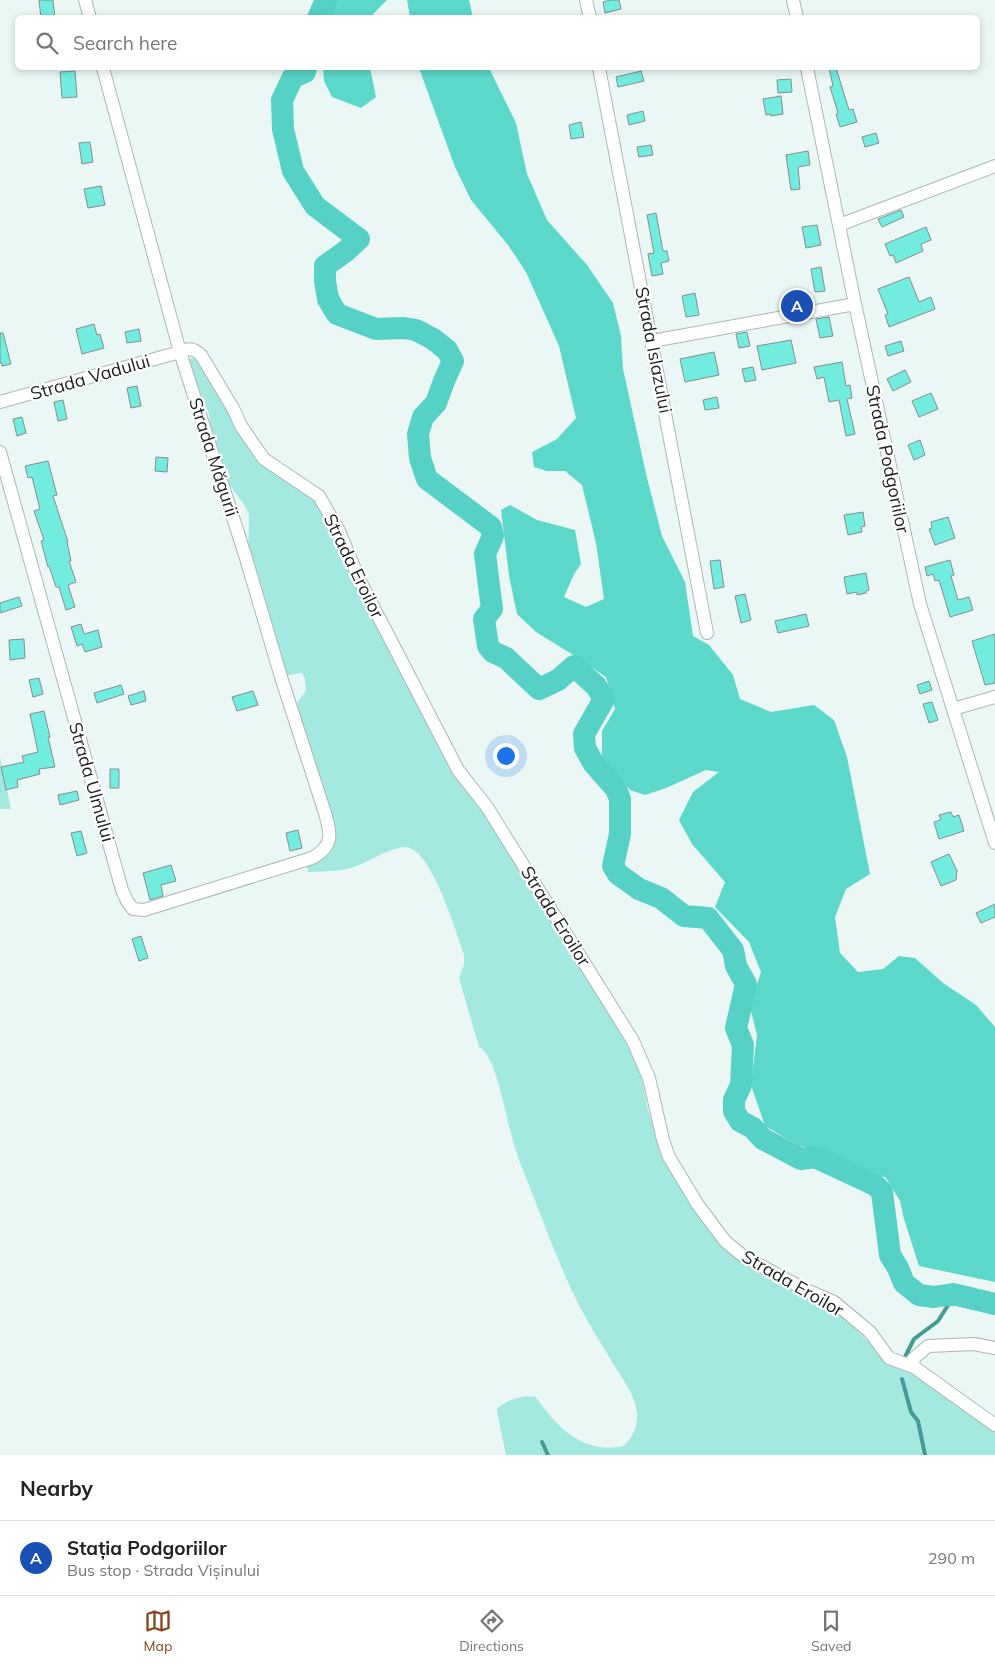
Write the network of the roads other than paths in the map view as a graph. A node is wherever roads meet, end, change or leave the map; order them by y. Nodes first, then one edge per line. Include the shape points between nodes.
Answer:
1 (85, 0) edge
2 (586, 0) edge
3 (793, 0) edge
4 (89, 15) edge
5 (589, 15) edge
6 (796, 15) edge
7 (104, 70) edge
8 (599, 70) edge
9 (807, 70) edge
10 (995, 166) edge
11 (839, 225) junction
12 (855, 304) junction
13 (652, 341) junction
14 (180, 352) junction
15 (0, 402) edge
16 (0, 452) edge
17 (707, 633) dead end
18 (995, 697) edge
19 (953, 709) junction
20 (995, 843) edge
21 (327, 844) joint
22 (995, 1348) edge
23 (914, 1367) junction
24 (995, 1425) edge

1 - 4 street
2 - 5 street
3 - 6 street
7 - 14 street, Strada Măgurii
8 - 13 street, Strada Islazului
9 - 11 street, Strada Podgoriilor
10 - 11 street
11 - 12 street, Strada Podgoriilor
12 - 13 street
12 - 19 street, Strada Podgoriilor via 920,604
13 - 17 street, Strada Islazului
14 - 15 street, Strada Vadului
14 - 21 street, Strada Măgurii via 325,813 330,832
14 - 23 street, Strada Eroilor via 188,348 202,355 241,426 264,458 319,496 458,770 488,807 633,1041 649,1078 669,1157 698,1205 725,1242 743,1256 834,1302 870,1332 889,1358
16 - 21 street, Strada Ulmului via 122,890 133,909 144,910 312,858
18 - 19 street
19 - 20 street, Strada Podgoriilor
22 - 23 street via 974,1344 928,1346 913,1359
23 - 24 street

